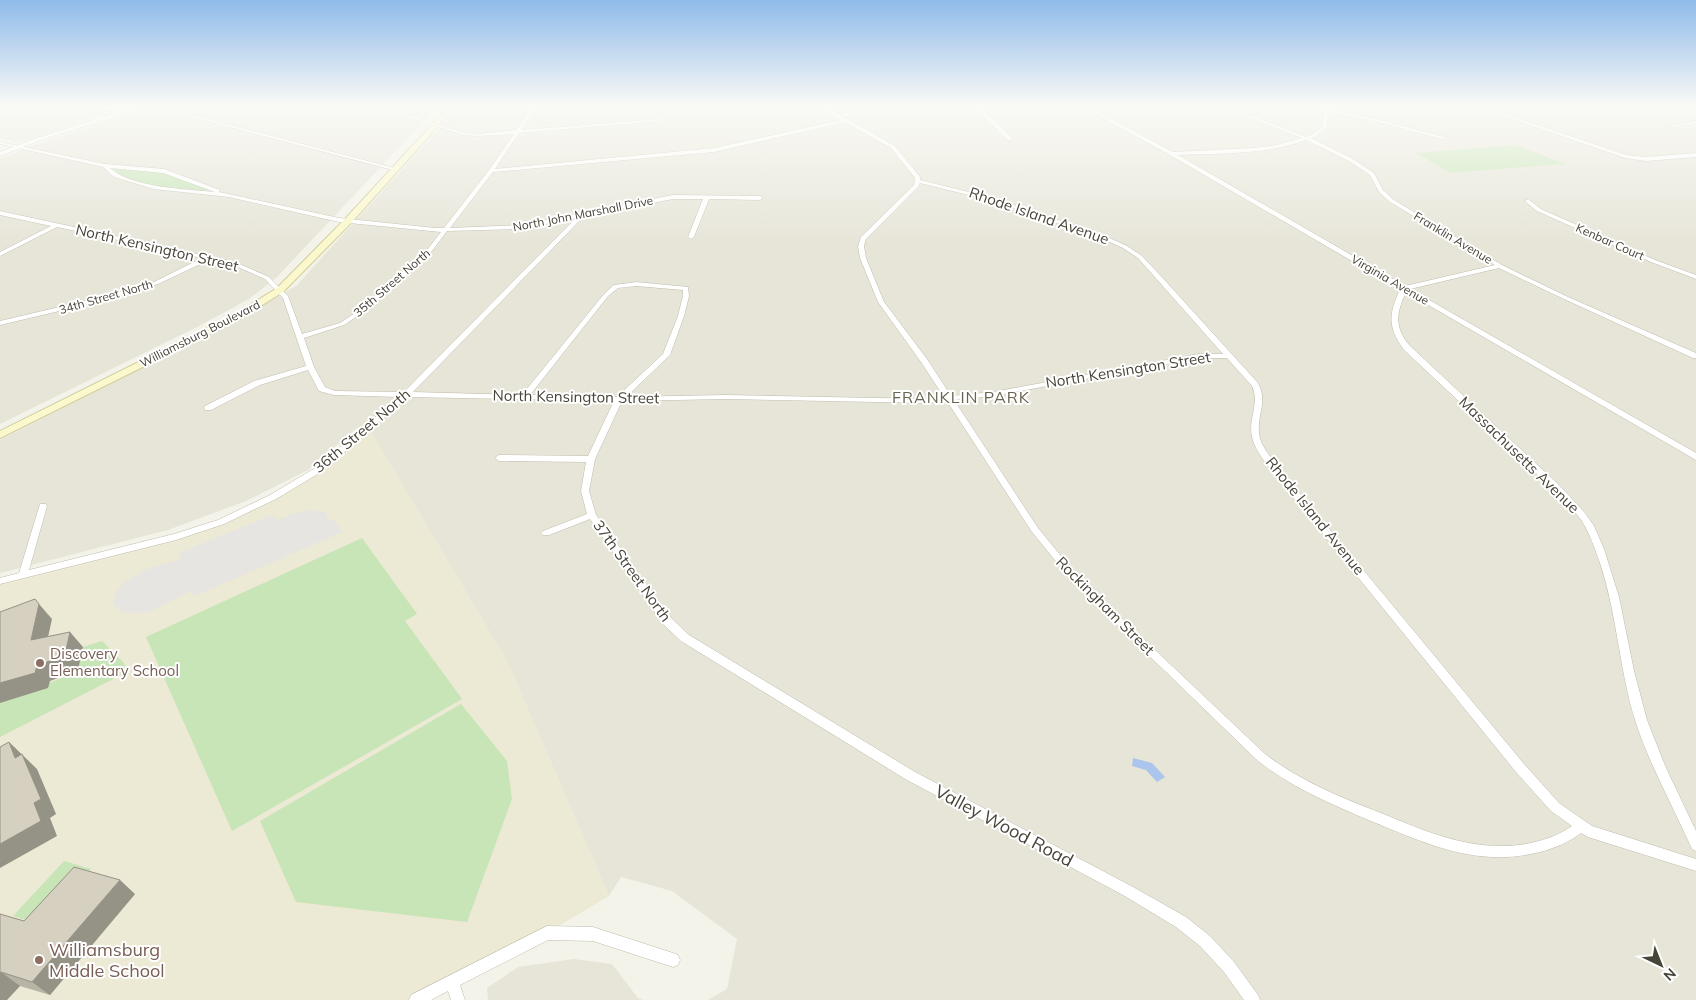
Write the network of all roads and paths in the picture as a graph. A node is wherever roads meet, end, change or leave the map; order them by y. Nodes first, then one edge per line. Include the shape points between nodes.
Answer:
1 (45, 153) edge
2 (332, 153) edge
3 (405, 153) edge
4 (503, 153) edge
5 (684, 153) edge
6 (898, 153) edge
7 (1190, 153) edge
8 (1335, 153) edge
9 (1613, 153) edge
10 (1172, 154) joint
11 (1620, 155) joint
12 (1696, 155) edge
13 (105, 166) junction
14 (391, 168) junction
15 (491, 170) junction
16 (918, 181) junction
17 (229, 195) junction
18 (707, 197) junction
19 (760, 198) dead end
20 (1528, 201) dead end
21 (0, 214) edge
22 (582, 214) junction
23 (343, 220) junction
24 (56, 225) junction
25 (448, 230) junction
26 (691, 237) dead end
27 (0, 254) edge
28 (207, 258) junction
29 (1500, 266) junction
30 (1696, 277) edge
31 (278, 288) junction
32 (1404, 288) junction
33 (0, 323) edge
34 (300, 337) junction
35 (1228, 356) junction
36 (1696, 356) edge
37 (310, 367) junction
38 (406, 395) junction
39 (525, 396) junction
40 (620, 399) junction
41 (948, 399) junction
42 (208, 408) dead end
43 (0, 427) edge
44 (0, 434) edge
45 (1696, 457) edge
46 (500, 458) dead end
47 (590, 459) junction
48 (43, 506) dead end
49 (592, 515) junction
50 (546, 533) dead end
51 (23, 575) junction
52 (0, 581) edge
53 (737, 670) joint
54 (1580, 826) junction
55 (1696, 845) edge
56 (1696, 865) edge
57 (673, 960) dead end
58 (453, 983) junction
59 (416, 1000) edge
60 (458, 1000) edge
61 (1254, 1000) edge

1 - 13 street, North John Marshall Drive
2 - 14 street
3 - 14 main road, Williamsburg Boulevard
4 - 15 street, 35th Street North
5 - 15 street
6 - 16 street
7 - 10 street
8 - 29 street, Franklin Avenue via 1367,169 1381,191 1392,201
9 - 11 street
10 - 32 street, Virginia Avenue
11 - 12 street via 1646,159
13 - 17 street, North John Marshall Drive via 164,171
13 - 17 street, North John Marshall Drive via 116,176 154,187
14 - 23 main road, Williamsburg Boulevard
15 - 25 street, 35th Street North
16 - 35 street, Rhode Island Avenue via 991,199 1126,247 1157,275
16 - 41 street, Rockingham Street via 867,233 861,246 881,302
17 - 23 street, North John Marshall Drive
18 - 19 street, North John Marshall Drive
18 - 22 street, North John Marshall Drive via 654,200
18 - 26 street
20 - 30 street, Kenbar Court via 1544,212
21 - 24 street, North Kensington Street
22 - 25 street, North John Marshall Drive via 520,227
22 - 38 street, 36th Street North
23 - 25 street, North John Marshall Drive
23 - 31 main road, Williamsburg Boulevard
24 - 27 street
24 - 28 street, North Kensington Street
25 - 34 street, 35th Street North via 426,255 357,314 342,324
28 - 31 street, North Kensington Street via 258,272
28 - 33 street, 34th Street North via 156,283 108,298
29 - 32 street
29 - 36 street, Franklin Avenue
31 - 34 street, North Kensington Street via 289,305
31 - 43 main road, Williamsburg Boulevard via 234,313
31 - 44 main road, Williamsburg Boulevard via 242,314
32 - 45 street, Virginia Avenue
32 - 55 street, Massachusetts Avenue via 1394,310 1402,342 1557,488 1589,526 1608,571 1618,607 1641,720
34 - 37 street, North Kensington Street
35 - 41 street, North Kensington Street via 1199,356 993,394
35 - 54 street, Rhode Island Avenue via 1258,390 1260,404 1255,436 1270,463 1520,768 1555,807
37 - 38 street, North Kensington Street via 322,389 334,393
37 - 42 street via 258,383
38 - 39 street, North Kensington Street
38 - 51 street, 36th Street North via 318,470 273,497 221,522 176,537
39 - 40 street, North Kensington Street
39 - 40 street, 37th Street North via 616,286 655,284 686,288 681,316 666,355
40 - 41 street, North Kensington Street
40 - 47 street, 37th Street North
41 - 54 street, Rockingham Street via 1062,565 1274,768 1323,795 1460,848 1503,852 1530,848 1561,840
46 - 47 street
47 - 49 street, 37th Street North via 585,491
48 - 51 street
49 - 50 street
49 - 53 street, 37th Street North via 677,632
51 - 52 street, 36th Street North
53 - 61 street, Valley Wood Road via 911,776 1181,922 1205,941
54 - 56 street, Rhode Island Avenue via 1594,834
57 - 58 street via 593,934 547,933
58 - 59 street
58 - 60 street

